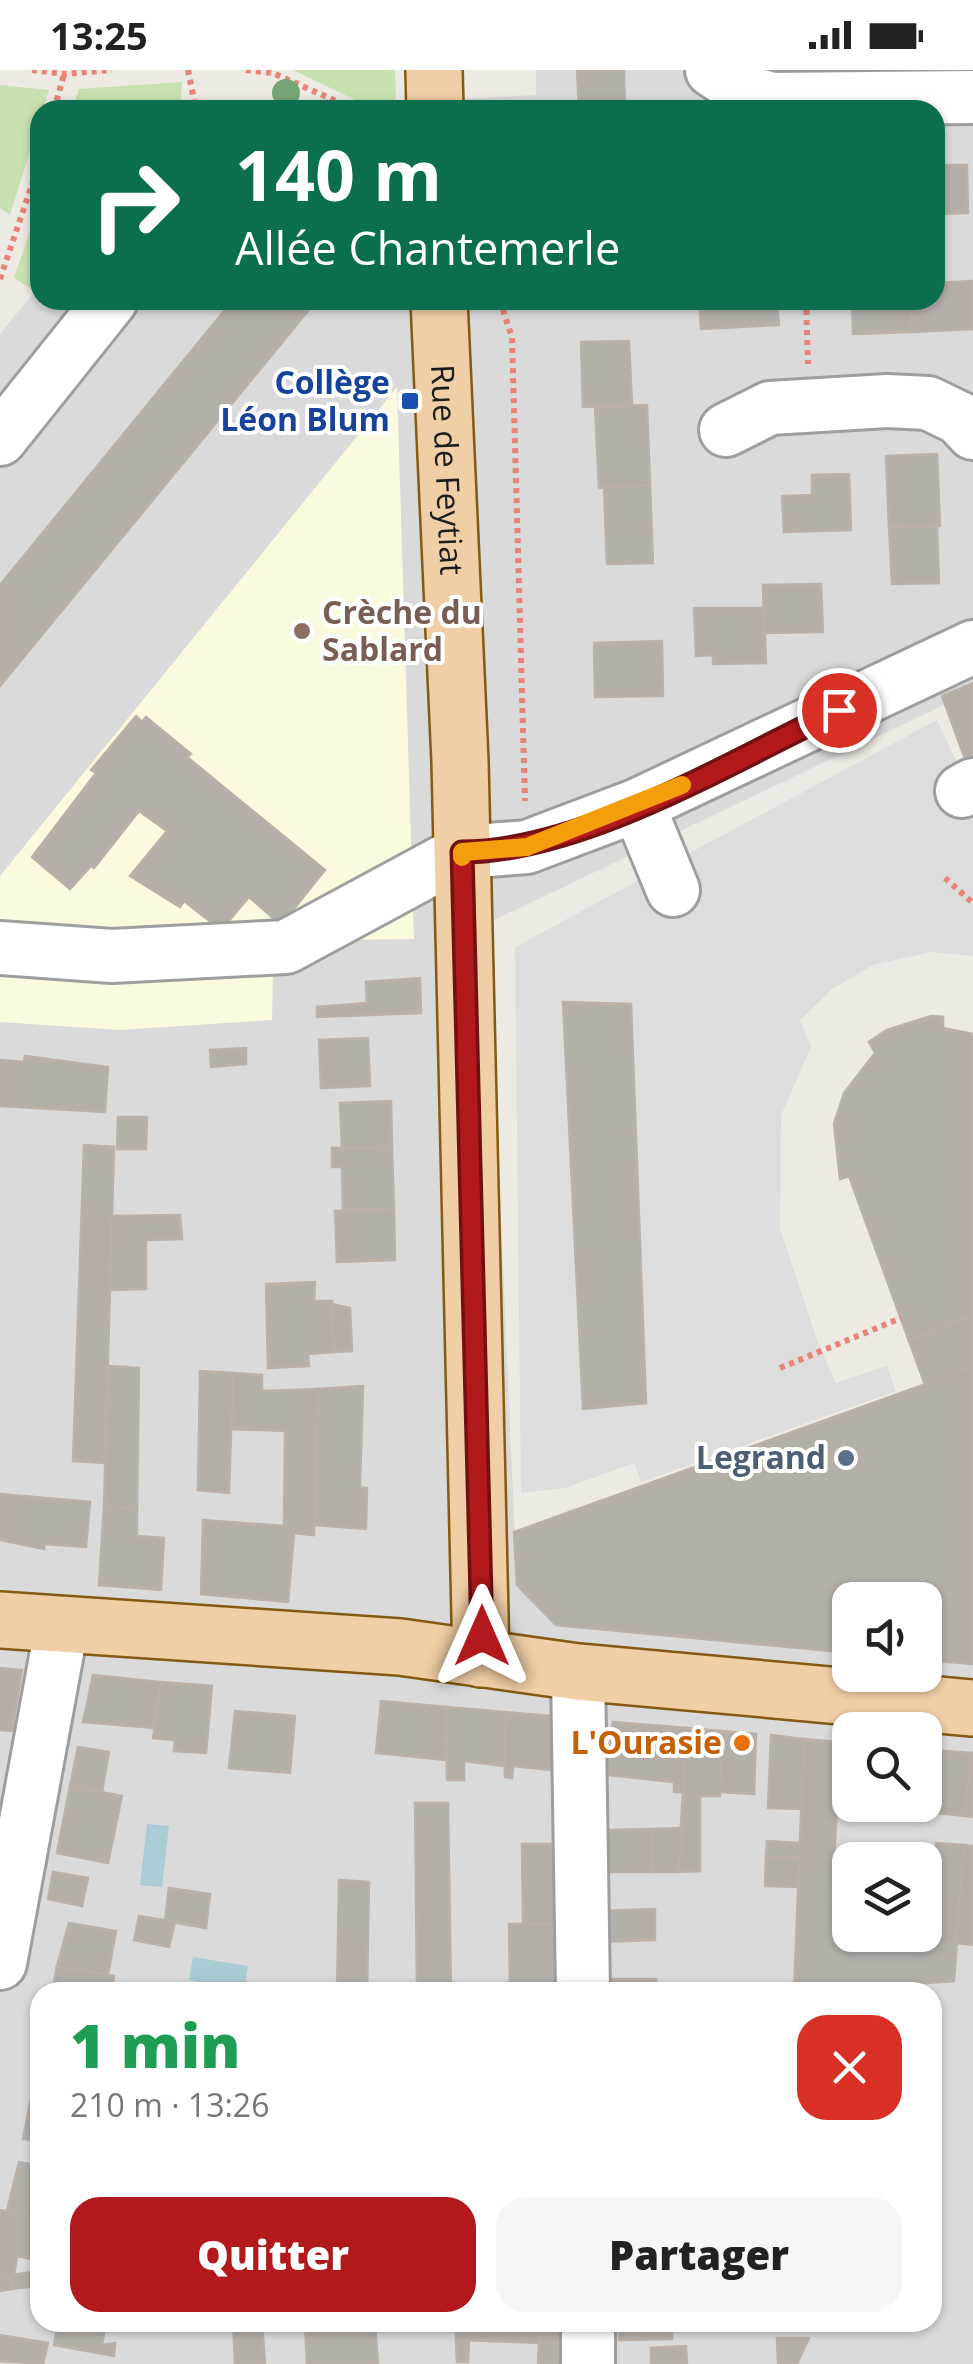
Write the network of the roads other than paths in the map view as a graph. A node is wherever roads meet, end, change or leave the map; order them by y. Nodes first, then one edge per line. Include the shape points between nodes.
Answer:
1 (434, 70) edge
2 (712, 70) edge
3 (973, 98) edge
4 (435, 100) edge
5 (103, 310) edge
6 (439, 310) edge
7 (726, 430) dead end
8 (973, 433) edge
9 (0, 439) edge
10 (973, 647) edge
11 (638, 805) junction
12 (462, 852) junction
13 (673, 890) dead end
14 (0, 948) edge
15 (0, 1620) edge
16 (62, 1626) junction
17 (480, 1659) junction
18 (578, 1672) junction
19 (973, 1708) edge
20 (0, 1963) edge
21 (583, 1982) edge
22 (588, 2332) edge
23 (588, 2364) edge

1 - 4 main road
2 - 3 street via 744,92 773,99
5 - 9 street
6 - 12 main road, Rue de Feytiat
7 - 8 street via 770,408 928,404 959,418
10 - 11 street
11 - 12 street via 527,847
11 - 13 street
12 - 14 street via 286,947 112,956
12 - 17 main road, Rue de Feytiat
15 - 16 main road
16 - 17 main road
16 - 20 street
17 - 18 main road
18 - 19 main road
18 - 21 street
22 - 23 street

